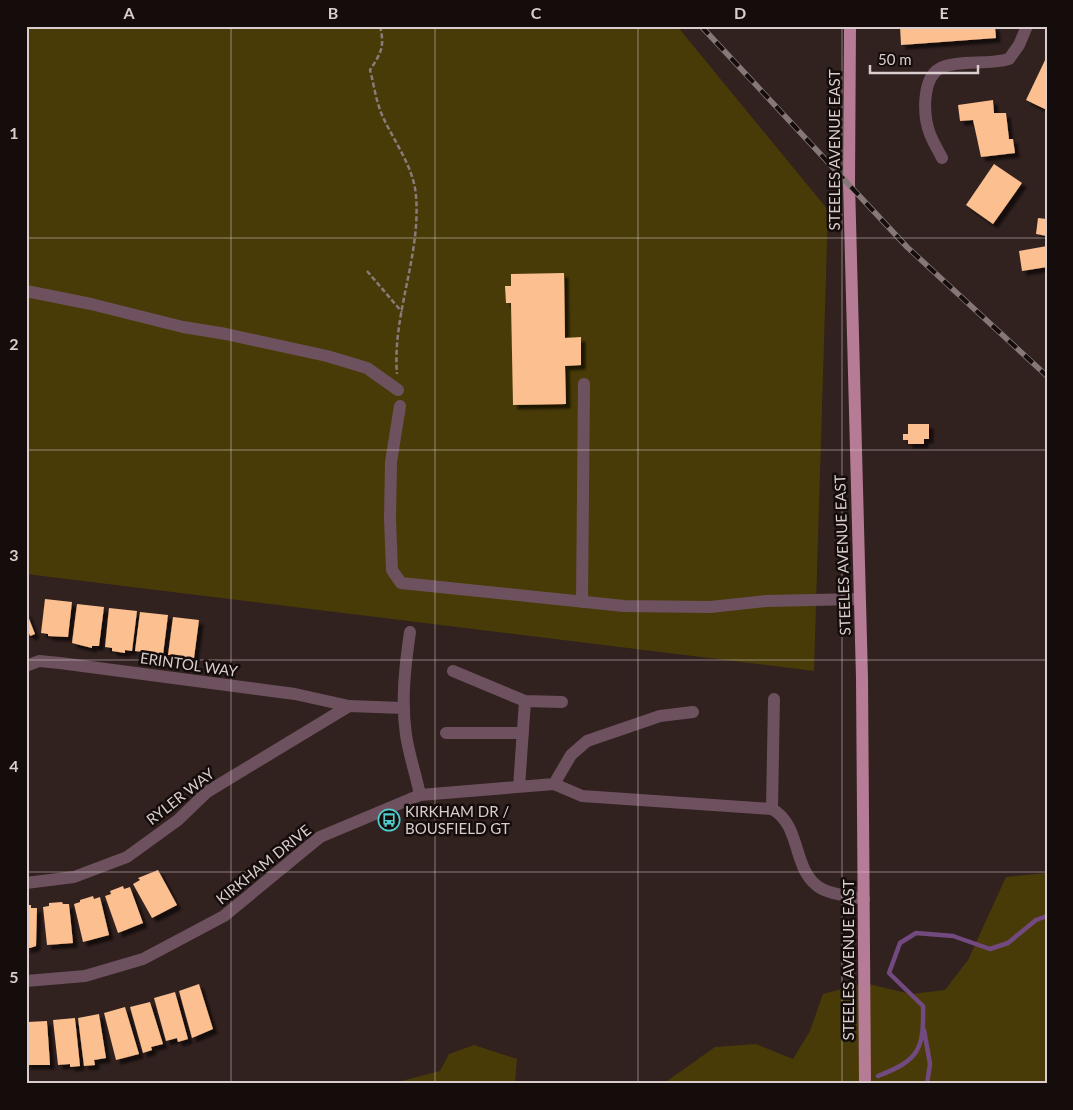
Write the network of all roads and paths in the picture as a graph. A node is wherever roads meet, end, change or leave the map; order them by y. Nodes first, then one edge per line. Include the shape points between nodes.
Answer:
1 (380, 26) edge
2 (850, 26) edge
3 (1026, 26) edge
4 (942, 158) dead end
5 (368, 271) dead end
6 (26, 292) edge
7 (402, 312) junction
8 (584, 384) dead end
9 (398, 390) joint
10 (400, 406) dead end
11 (859, 599) junction
12 (582, 602) junction
13 (410, 632) dead end
14 (26, 666) edge
15 (453, 671) dead end
16 (774, 699) dead end
17 (525, 701) junction
18 (562, 702) dead end
19 (349, 706) junction
20 (404, 708) junction
21 (693, 712) dead end
22 (523, 732) junction
23 (446, 733) dead end
24 (554, 784) junction
25 (519, 787) junction
26 (420, 795) junction
27 (772, 809) junction
28 (26, 883) edge
29 (864, 898) junction
30 (26, 981) edge
31 (865, 1084) edge

1 - 7 path via 384,41 370,70 376,99 411,174 416,194 416,222
2 - 11 main road, STEELES AVENUE EAST via 849,183
3 - 4 street via 1019,46 1009,60 944,66 929,79 925,92 929,132
5 - 7 path
6 - 9 street via 327,356 367,368
7 - 9 path via 395,351
8 - 12 street
10 - 12 street via 391,462 390,519 392,570 400,583
11 - 12 street via 766,601 710,607
11 - 29 main road, STEELES AVENUE EAST
13 - 20 street
14 - 19 street, ERINTOL WAY via 39,661 60,663 295,694
15 - 17 street
16 - 27 street
17 - 18 street
17 - 22 street
19 - 20 street
19 - 28 street, RYLER WAY via 207,792 178,820 127,857 74,877
20 - 26 street via 406,736
21 - 24 street via 660,716 586,741 571,755
22 - 23 street
22 - 25 street
24 - 25 street, KIRKHAM DRIVE
24 - 27 street via 582,796
25 - 26 street, KIRKHAM DRIVE
26 - 30 street, KIRKHAM DRIVE via 320,837 224,916 143,959 85,976
27 - 29 street via 791,829 802,866 812,880 823,889
29 - 31 main road, STEELES AVENUE EAST

